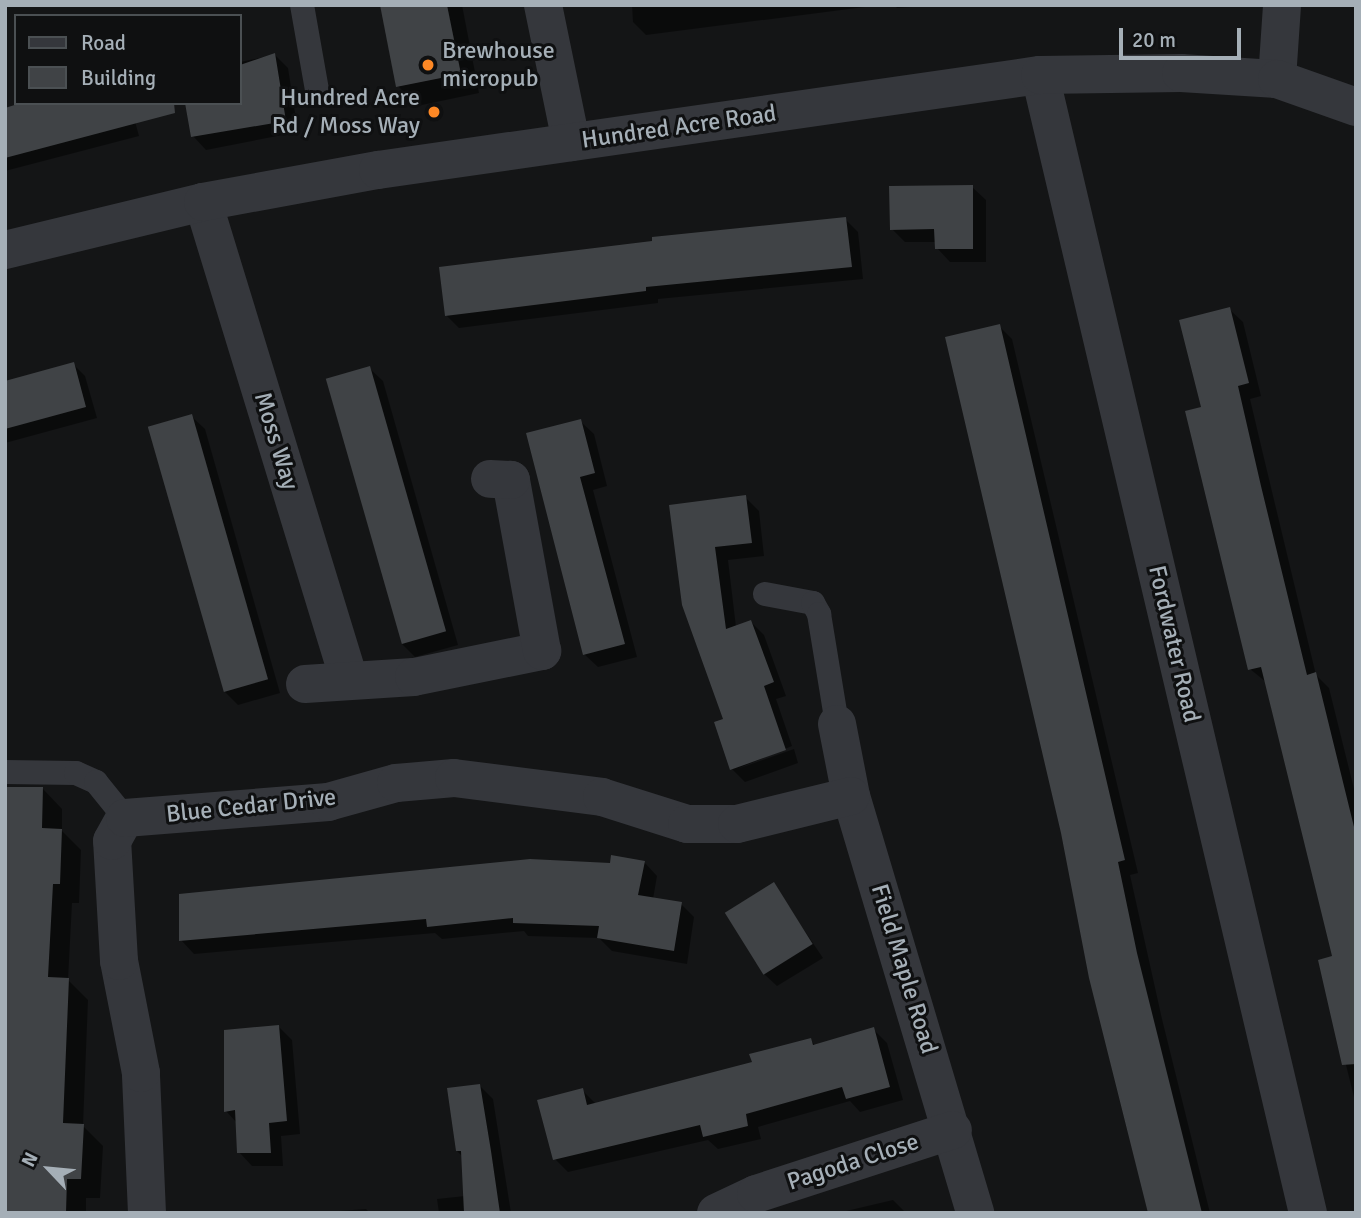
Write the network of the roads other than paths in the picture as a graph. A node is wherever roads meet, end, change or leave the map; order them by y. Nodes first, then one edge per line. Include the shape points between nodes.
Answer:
1 (302, 5) edge
2 (543, 5) edge
3 (1282, 5) edge
4 (1040, 75) junction
5 (1277, 79) junction
6 (317, 90) dead end
7 (1356, 107) edge
8 (571, 142) junction
9 (203, 202) junction
10 (5, 250) edge
11 (490, 479) dead end
12 (765, 594) dead end
13 (348, 680) junction
14 (305, 684) dead end
15 (837, 724) joint
16 (5, 772) edge
17 (851, 796) junction
18 (125, 818) junction
19 (953, 1130) junction
20 (147, 1213) edge
21 (716, 1213) edge
22 (975, 1213) edge
23 (1308, 1213) edge

1 - 6 lane
2 - 8 street
3 - 5 street
4 - 5 street, Hundred Acre Road via 1181,73
4 - 8 street, Hundred Acre Road
4 - 23 street, Fordwater Road
5 - 7 street, Hundred Acre Road
8 - 9 street, Hundred Acre Road
9 - 10 street, Hundred Acre Road
9 - 13 street, Moss Way
11 - 13 street via 511,480 542,651 414,677
12 - 15 lane via 805,600 819,614
13 - 14 street
15 - 17 street, Field Maple Road
16 - 18 lane via 76,773 96,782
17 - 18 street, Blue Cedar Drive via 737,824 687,824 602,797 454,778 396,783 328,802
17 - 19 street, Field Maple Road
18 - 20 street via 112,841 112,854 119,961 141,1073
19 - 21 street, Pagoda Close via 756,1194
19 - 22 street, Field Maple Road

